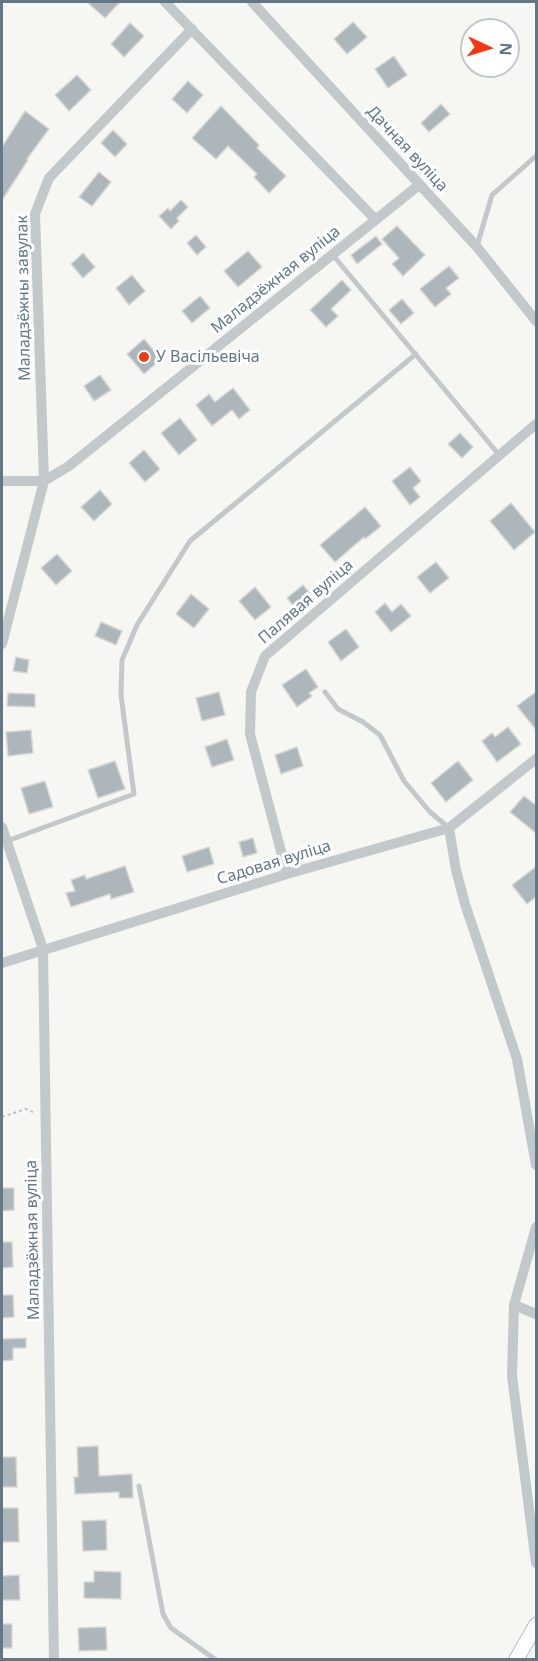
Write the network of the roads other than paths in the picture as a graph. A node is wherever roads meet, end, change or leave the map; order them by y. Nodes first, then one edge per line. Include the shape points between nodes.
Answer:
1 (165, 2) edge
2 (252, 2) edge
3 (192, 29) junction
4 (537, 156) edge
5 (419, 184) junction
6 (375, 219) junction
7 (477, 247) junction
8 (332, 254) junction
9 (537, 321) edge
10 (416, 354) junction
11 (537, 424) edge
12 (500, 456) junction
13 (2, 481) edge
14 (44, 481) junction
15 (2, 644) edge
16 (325, 692) dead end
17 (537, 759) edge
18 (2, 827) edge
19 (449, 828) junction
20 (6, 842) junction
21 (287, 874) junction
22 (43, 949) junction
23 (2, 963) edge
24 (537, 1165) edge
25 (537, 1227) edge
26 (514, 1305) junction
27 (537, 1314) edge
28 (139, 1486) dead end
29 (537, 1563) edge
30 (537, 1625) edge
31 (54, 1659) edge
32 (216, 1659) edge
33 (516, 1659) edge

1 - 3 street
2 - 5 street, Дачная вуліца
3 - 6 street
3 - 14 street, Маладзёжны завулак via 50,178 35,214
4 - 7 lane via 492,195
5 - 6 street, Маладзёжная вуліца
5 - 7 street, Дачная вуліца
6 - 8 street, Маладзёжная вуліца
7 - 9 street, Дачная вуліца
8 - 10 lane
8 - 14 street, Маладзёжная вуліца via 69,466
10 - 12 lane
10 - 20 lane via 190,541 137,625 122,660 121,695 134,794
11 - 12 street, Палявая вуліца
12 - 21 street, Палявая вуліца via 265,657 251,692 250,734
13 - 14 street
14 - 15 street
16 - 19 lane via 338,709 380,735 404,781
17 - 19 street, Садовая вуліца
18 - 20 street, Маладзёжная вуліца
19 - 21 street, Садовая вуліца
19 - 24 street via 462,892 517,1059
20 - 22 street, Маладзёжная вуліца
21 - 22 street, Садовая вуліца
22 - 23 street, Садовая вуліца
22 - 31 street, Маладзёжная вуліца
25 - 26 street
26 - 27 street
26 - 29 street via 512,1376
28 - 32 lane via 163,1614 171,1628
30 - 33 street

